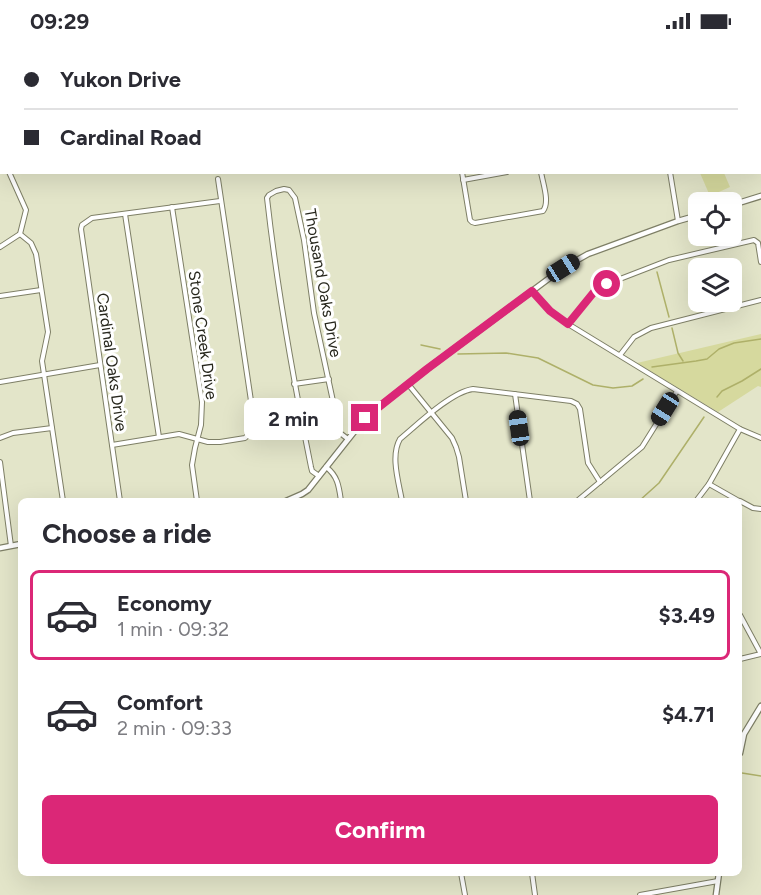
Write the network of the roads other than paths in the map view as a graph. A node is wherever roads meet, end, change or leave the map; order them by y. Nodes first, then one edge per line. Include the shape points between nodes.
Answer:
1 (10, 174) edge
2 (462, 174) edge
3 (496, 174) edge
4 (541, 174) edge
5 (670, 174) edge
6 (218, 179) dead end
7 (463, 180) junction
8 (761, 196) edge
9 (220, 201) junction
10 (742, 202) edge
11 (172, 207) junction
12 (125, 214) junction
13 (688, 218) edge
14 (678, 221) junction
15 (20, 234) junction
16 (0, 247) edge
17 (761, 262) edge
18 (41, 290) junction
19 (532, 291) junction
20 (0, 296) edge
21 (761, 300) edge
22 (568, 324) junction
23 (620, 355) junction
24 (100, 364) junction
25 (44, 374) junction
26 (329, 379) junction
27 (0, 382) edge
28 (294, 384) junction
29 (408, 384) junction
30 (677, 391) junction
31 (515, 394) junction
32 (431, 414) junction
33 (52, 428) junction
34 (740, 429) junction
35 (159, 437) junction
36 (0, 438) edge
37 (761, 438) edge
38 (197, 439) junction
39 (348, 439) junction
40 (112, 445) junction
41 (0, 462) edge
42 (326, 467) junction
43 (319, 476) junction
44 (600, 482) junction
45 (709, 484) junction
46 (63, 498) edge
47 (120, 498) edge
48 (197, 498) edge
49 (293, 498) edge
50 (340, 498) edge
51 (402, 498) edge
52 (465, 498) edge
53 (530, 498) edge
54 (581, 498) edge
55 (698, 498) edge
56 (734, 498) edge
57 (742, 502) edge
58 (761, 509) edge
59 (18, 545) edge
60 (11, 546) junction
61 (0, 548) edge
62 (742, 619) edge
63 (761, 654) edge
64 (742, 659) edge
65 (761, 706) edge
66 (742, 744) edge
67 (462, 876) edge
68 (532, 876) edge
69 (719, 876) edge
70 (718, 881) junction
71 (465, 895) edge
72 (535, 895) edge
73 (640, 895) edge
74 (716, 895) edge

1 - 15 street via 26,210
2 - 7 street
3 - 7 street
4 - 7 street via 546,203 540,213 480,223 470,219
5 - 14 street
6 - 9 street
8 - 10 street
9 - 11 street
9 - 38 street via 254,421 245,438 220,442
11 - 12 street
11 - 38 street, Stone Creek Drive via 202,402
12 - 24 street, Cardinal Oaks Drive via 92,218 81,232
12 - 35 street
13 - 14 street
14 - 19 street via 580,257
15 - 16 street
15 - 18 street via 36,254
17 - 22 street via 754,240 669,260 594,292
18 - 20 street
18 - 25 street via 48,332 42,361
19 - 22 street
19 - 29 street
21 - 23 street via 651,328 634,337
22 - 23 street
23 - 30 street
24 - 25 street
24 - 40 street, Cardinal Oaks Drive
25 - 27 street
25 - 33 street
26 - 28 street, Thousand Oaks Drive
26 - 28 street, Thousand Oaks Drive via 295,198 289,190 276,190 267,198
26 - 39 street, Thousand Oaks Drive via 340,433
28 - 43 street, Thousand Oaks Drive via 312,471
29 - 32 street
29 - 39 street via 365,418
30 - 34 street
30 - 44 street via 642,447
31 - 32 street via 467,390
31 - 44 street via 577,405 588,464
31 - 53 street
32 - 51 street via 400,439 395,448
32 - 52 street via 456,447
33 - 36 street
33 - 46 street
34 - 37 street
34 - 45 street
35 - 38 street via 178,434
35 - 40 street
38 - 48 street, Stone Creek Drive via 192,465
39 - 42 street
40 - 47 street, Cardinal Oaks Drive
41 - 60 street
42 - 43 street
42 - 50 street via 337,481
43 - 49 street
44 - 54 street
45 - 55 street
45 - 56 street
57 - 58 street
59 - 60 street
60 - 61 street
62 - 63 street
63 - 64 street
65 - 66 street
67 - 71 street
68 - 72 street
69 - 70 street
70 - 73 street
70 - 74 street

